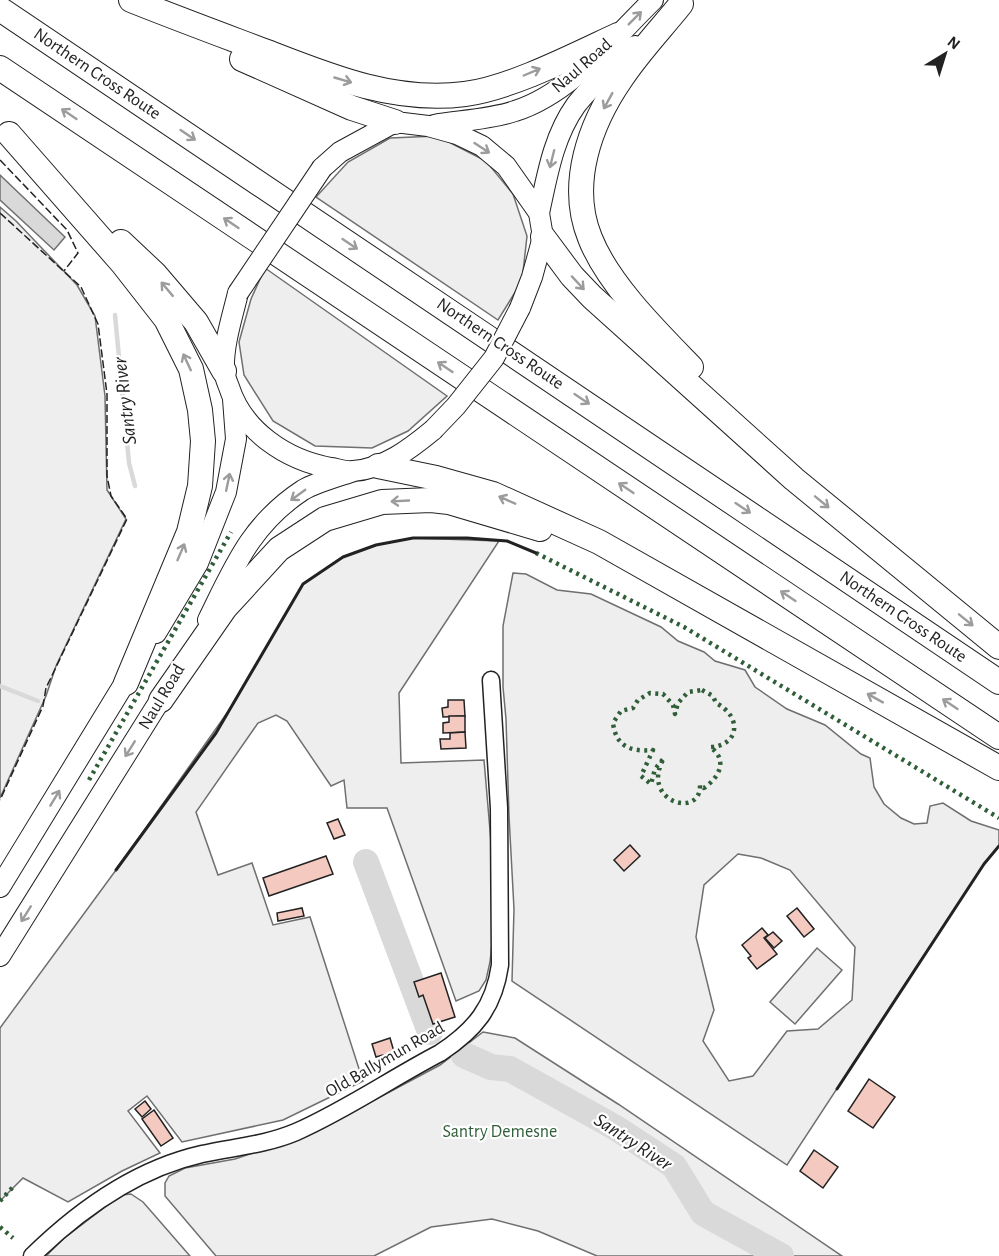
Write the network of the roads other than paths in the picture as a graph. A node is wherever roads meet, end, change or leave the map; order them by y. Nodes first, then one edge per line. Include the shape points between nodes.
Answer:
1 (117, 0) edge
2 (131, 0) edge
3 (653, 0) edge
4 (683, 2) edge
5 (0, 9) edge
6 (618, 35) junction
7 (0, 68) edge
8 (395, 122) junction
9 (428, 126) junction
10 (5, 130) edge
11 (539, 213) junction
12 (543, 237) junction
13 (224, 371) junction
14 (233, 399) junction
15 (378, 466) junction
16 (351, 472) junction
17 (794, 479) junction
18 (686, 591) junction
19 (999, 647) edge
20 (491, 680) dead end
21 (999, 682) edge
22 (126, 683) junction
23 (161, 700) junction
24 (999, 737) edge
25 (999, 768) edge
26 (0, 886) edge
27 (0, 956) edge
28 (32, 1256) edge

1 - 8 highway via 352,108
2 -> 6 highway via 340,79 388,92 426,96 467,94 510,82
6 -> 3 main road, Naul Road
4 -> 11 main road, Naul Road via 577,104 554,151
4 -> 17 highway via 606,102 589,139 581,178 583,212 590,238 631,302
5 -> 21 highway, Northern Cross Route
6 - 9 main road, Naul Road via 554,93 514,112
24 -> 7 highway
8 - 9 main road
8 - 13 main road, bridge via 340,152 322,168 238,293
9 -> 11 main road via 482,146 506,166
13 -> 10 highway via 196,322 155,274
22 -> 10 highway via 189,532 200,486 200,410 191,369 166,319
11 - 12 main road
12 - 15 main road, bridge via 520,308 494,358 433,430
12 -> 17 highway via 592,297
13 - 14 main road
14 - 16 main road via 245,419 285,452 311,465
22 -> 14 main road via 198,563 214,527 226,492 236,440
15 - 16 main road
18 -> 15 highway via 599,542 493,494
16 -> 23 main road, Naul Road via 305,489 268,517 239,558
17 -> 19 highway
18 -> 23 highway via 555,534 469,508 431,500 382,502 325,519 279,549 225,608
25 -> 18 highway
20 - 28 street, Old Ballymun Road via 499,808 500,965 492,999 472,1027 440,1053 296,1131 276,1139 202,1154 134,1178 59,1230
26 -> 22 main road
23 -> 27 main road, Naul Road

